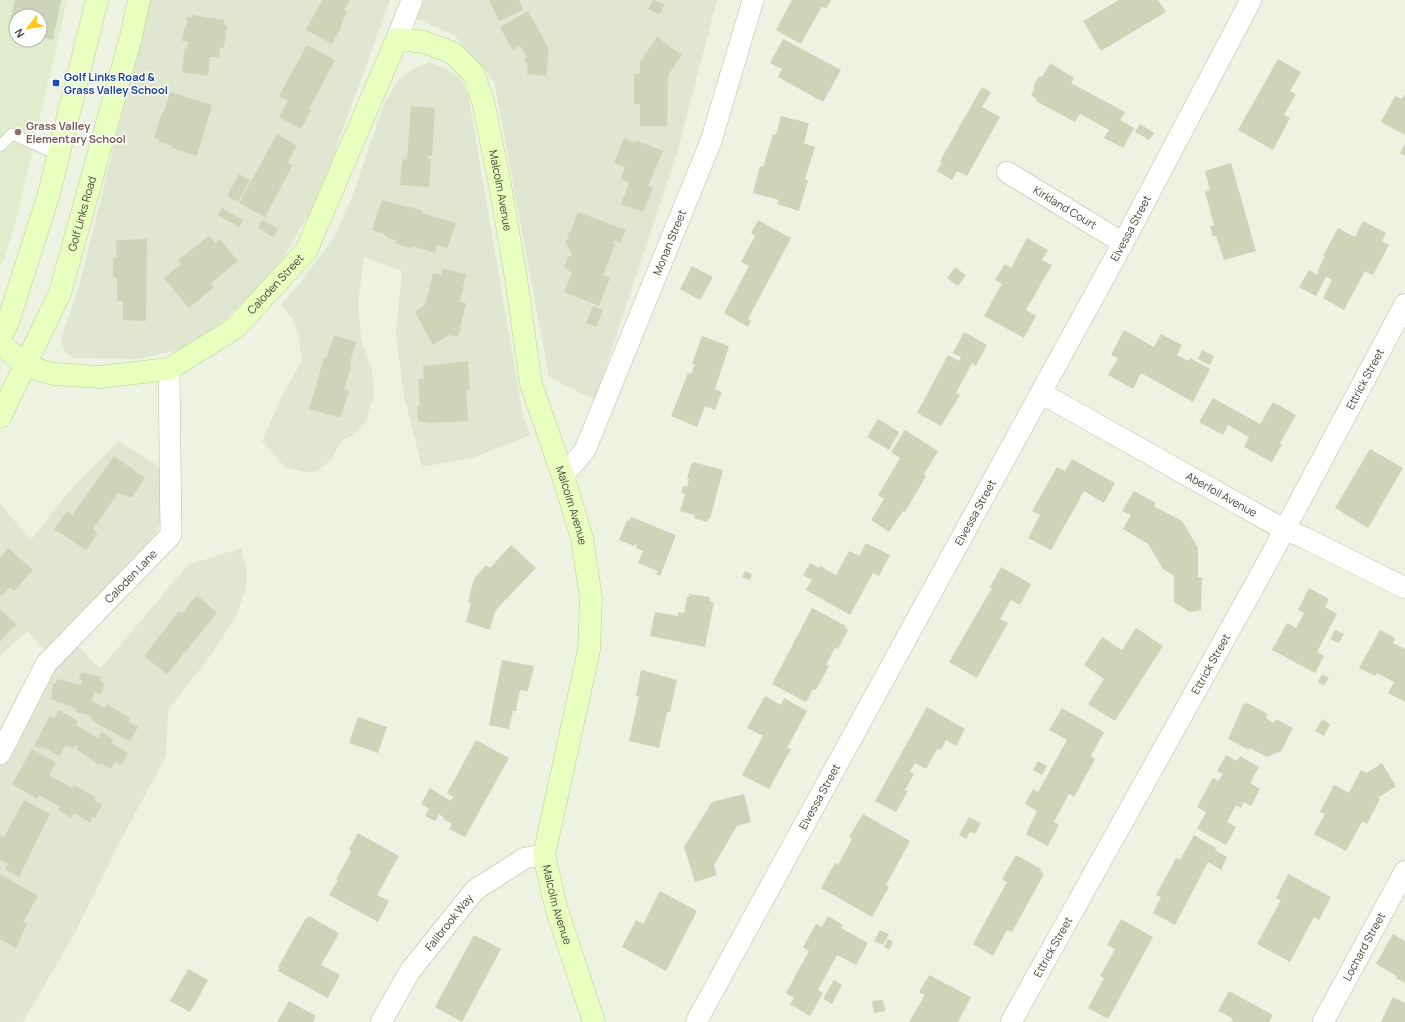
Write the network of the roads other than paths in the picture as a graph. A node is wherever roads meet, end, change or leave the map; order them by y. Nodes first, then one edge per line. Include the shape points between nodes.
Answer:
1 (97, 0) edge
2 (139, 0) edge
3 (412, 0) edge
4 (753, 0) edge
5 (1251, 0) edge
6 (397, 39) junction
7 (0, 146) edge
8 (59, 155) junction
9 (1006, 172) dead end
10 (1123, 243) junction
11 (1405, 304) edge
12 (0, 338) edge
13 (0, 343) edge
14 (26, 366) junction
15 (169, 369) junction
16 (1041, 392) junction
17 (0, 417) edge
18 (563, 476) junction
19 (1284, 529) junction
20 (1405, 588) edge
21 (0, 754) edge
22 (544, 855) junction
23 (1405, 871) edge
24 (381, 1022) edge
25 (594, 1022) edge
26 (696, 1022) edge
27 (1011, 1022) edge
28 (1323, 1022) edge

1 - 8 street
2 - 14 street, Golf Links Road via 60,293
3 - 6 street, Caloden Street
4 - 18 street, Monan Street via 712,141 585,450
5 - 10 street, Elvessa Street
6 - 15 street, Caloden Street via 306,251 234,329
6 - 18 street, Malcolm Avenue via 424,42 453,53 472,73 482,100 500,185 531,384
7 - 8 lane via 12,134
8 - 12 street via 8,322
9 - 10 street, Kirkland Court
10 - 16 street, Elvessa Street
11 - 19 street, Ettrick Street
13 - 14 street, Caloden Street
14 - 15 street, Caloden Street via 53,374 100,376
14 - 17 street, Golf Links Road
15 - 21 street, Caloden Lane via 171,535 46,664
16 - 19 street, Aberfoil Avenue
16 - 26 street, Elvessa Street
18 - 22 street, Malcolm Avenue via 582,538 590,591 589,650
19 - 20 street, Aberfoil Avenue
19 - 27 street, Ettrick Street
22 - 24 street, Fallbrook Way via 525,858 475,890 410,971
22 - 25 street, Malcolm Avenue via 556,907
23 - 28 street, Lochard Street

